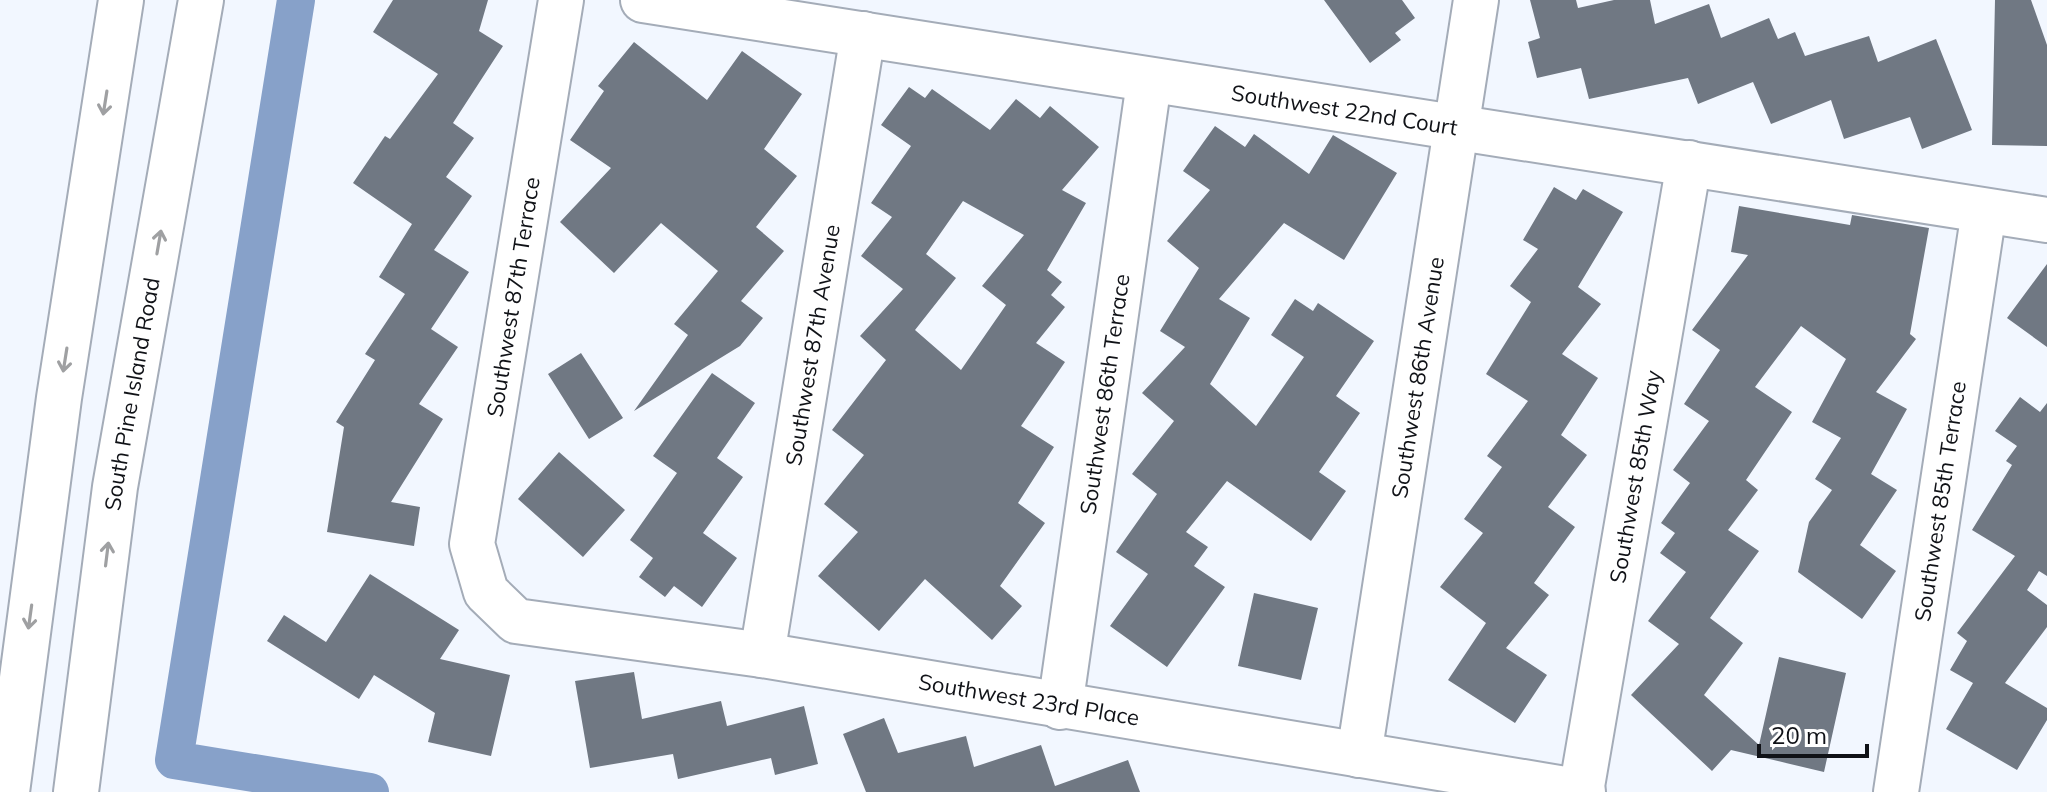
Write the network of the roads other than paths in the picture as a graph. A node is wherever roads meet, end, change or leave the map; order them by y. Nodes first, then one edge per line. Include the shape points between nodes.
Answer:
1 (121, 0) edge
2 (201, 0) edge
3 (561, 0) edge
4 (643, 0) edge
5 (1476, 0) edge
6 (863, 34) junction
7 (1149, 82) junction
8 (1456, 126) junction
9 (1689, 163) junction
10 (1984, 211) junction
11 (2047, 220) edge
12 (486, 592) joint
13 (762, 655) junction
14 (1060, 707) junction
15 (1359, 755) junction
16 (7, 792) edge
17 (76, 792) edge
18 (1582, 792) edge
19 (1896, 792) edge

1 -> 16 street via 59,398
17 -> 2 street, South Pine Island Road via 115,487
3 - 12 street, Southwest 87th Terrace via 472,544
4 - 6 street, Southwest 22nd Court
5 - 8 street, Southwest 86th Avenue
6 - 7 street, Southwest 22nd Court
6 - 13 street, Southwest 87th Avenue
7 - 8 street, Southwest 22nd Court
7 - 14 street, Southwest 86th Terrace
8 - 9 street, Southwest 22nd Court
8 - 15 street, Southwest 86th Avenue
9 - 10 street, Southwest 22nd Court
9 - 18 street, Southwest 85th Way
10 - 11 street, Southwest 22nd Court
10 - 19 street, Southwest 85th Terrace
12 - 13 street, Southwest 23rd Place via 516,621
13 - 14 street, Southwest 23rd Place
14 - 15 street, Southwest 23rd Place
15 - 18 street, Southwest 23rd Place

